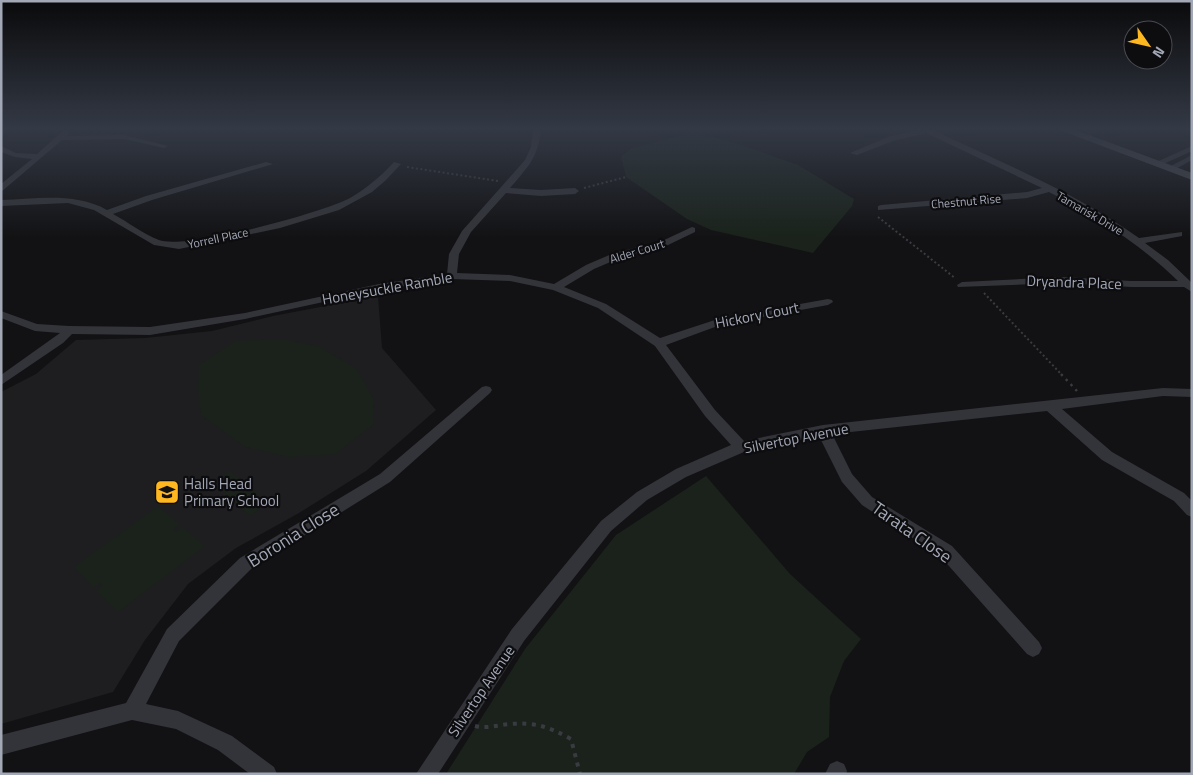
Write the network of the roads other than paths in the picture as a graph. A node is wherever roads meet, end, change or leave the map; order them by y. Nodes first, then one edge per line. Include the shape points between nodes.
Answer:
1 (29, 165) edge
2 (265, 165) edge
3 (396, 165) edge
4 (526, 165) edge
5 (998, 165) edge
6 (1165, 165) joint
7 (1192, 173) edge
8 (1192, 177) edge
9 (509, 186) junction
10 (1, 190) edge
11 (1050, 190) junction
12 (575, 192) road end
13 (1, 203) edge
14 (882, 208) road end
15 (106, 213) junction
16 (692, 230) dead end
17 (1179, 234) dead end
18 (1138, 241) junction
19 (452, 276) junction
20 (965, 285) road end
21 (1190, 286) edge
22 (556, 288) junction
23 (828, 302) dead end
24 (1, 314) edge
25 (69, 330) junction
26 (659, 343) junction
27 (1, 382) edge
28 (486, 390) dead end
29 (1192, 392) edge
30 (1050, 406) junction
31 (823, 430) junction
32 (741, 448) junction
33 (1192, 511) edge
34 (1033, 648) dead end
35 (132, 711) junction
36 (1, 746) edge
37 (267, 774) edge
38 (426, 774) edge

1 - 10 street
2 - 15 street
3 - 15 street, Yorrell Place via 367,192 350,203 321,214 179,246 157,243
4 - 9 street
5 - 11 street, Tamarisk Drive
6 - 7 street
6 - 8 street
9 - 12 street via 541,193
9 - 19 street via 467,231 454,254
11 - 14 street, Chestnut Rise via 1027,195
11 - 18 street, Tamarisk Drive
13 - 15 street, Yorrell Place via 68,200
16 - 22 street, Alder Court via 666,243 618,255 590,267
17 - 18 street
18 - 21 street, Tamarisk Drive
19 - 22 street, Honeysuckle Ramble via 510,278
19 - 25 street, Honeysuckle Ramble via 150,331
20 - 21 street, Dryandra Place via 1063,280
22 - 26 street, Honeysuckle Ramble via 602,306
23 - 26 street, Hickory Court via 721,321
24 - 25 street, Honeysuckle Ramble via 35,327
25 - 27 street
26 - 32 street, Honeysuckle Ramble via 710,413
28 - 35 street, Boronia Close via 385,478 246,563 173,635
29 - 30 street, Silvertop Avenue via 1163,392
30 - 31 street, Silvertop Avenue
30 - 33 street via 1107,456 1179,497
31 - 32 street, Silvertop Avenue
31 - 34 street, Tarata Close via 847,478 867,501 946,551
32 - 38 street, Silvertop Avenue via 673,478 642,496 606,526 518,635
35 - 36 street
35 - 37 street via 178,720 225,743

